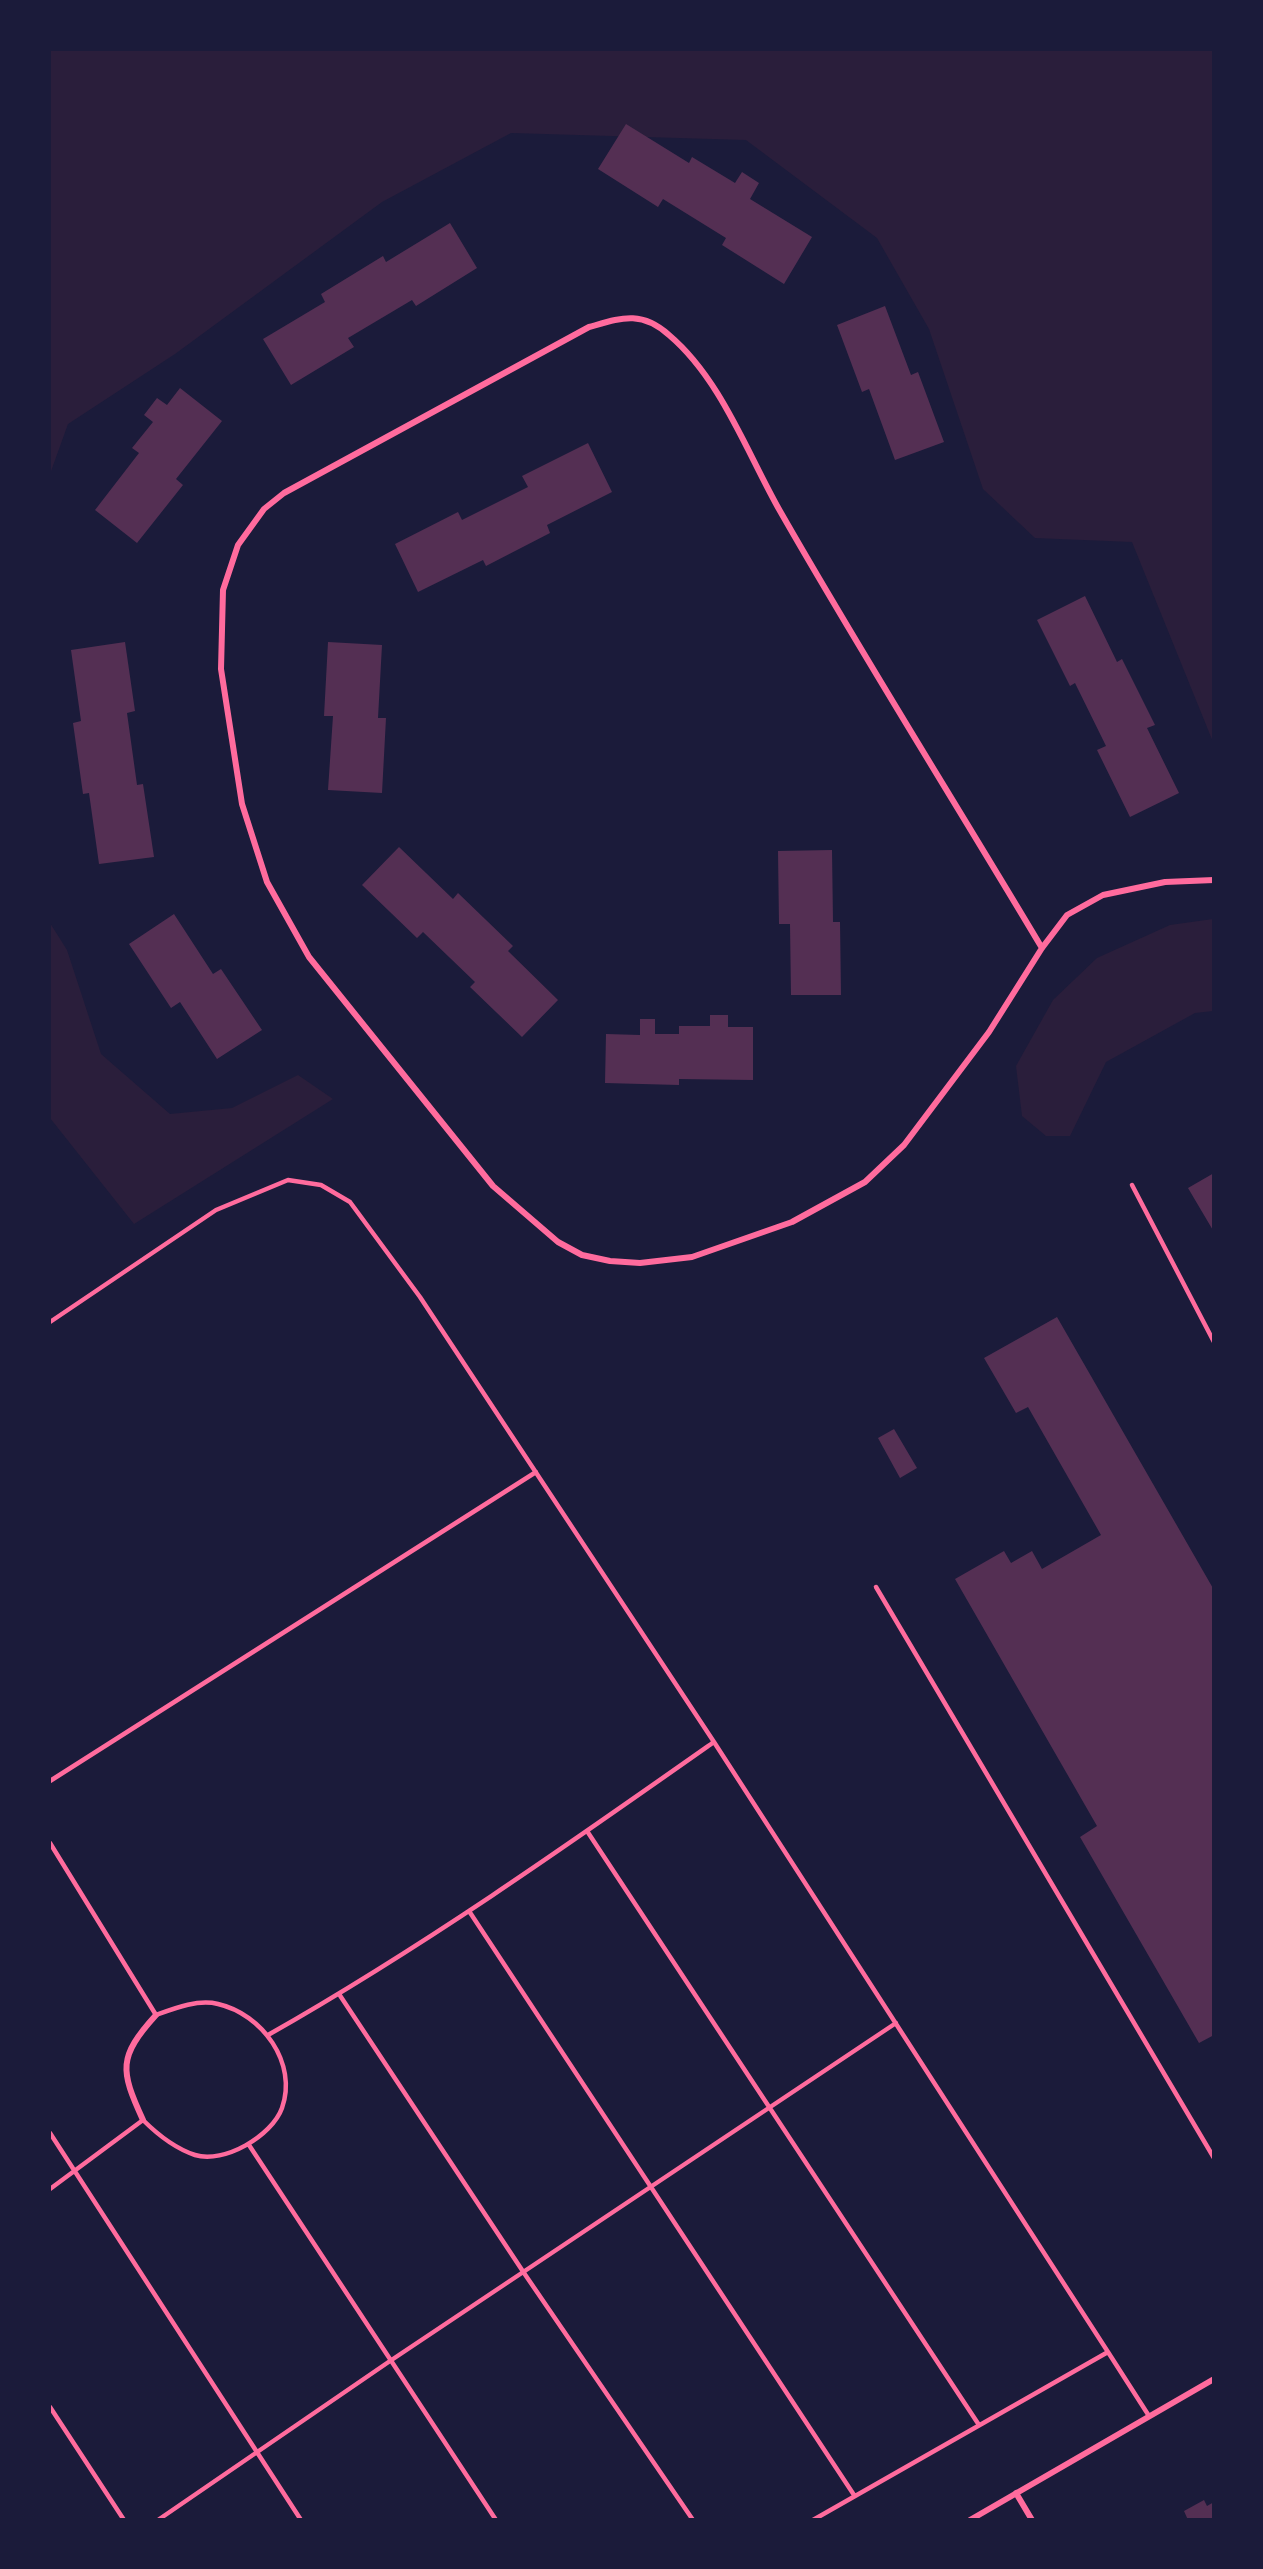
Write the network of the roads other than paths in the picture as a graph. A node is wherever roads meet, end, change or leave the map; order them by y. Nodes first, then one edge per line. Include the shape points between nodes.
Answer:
1 (1214, 880) edge
2 (1042, 948) junction
3 (1132, 1185) dead end
4 (50, 1322) edge
5 (1214, 1342) edge
6 (536, 1472) junction
7 (876, 1587) dead end
8 (714, 1742) junction
9 (50, 1781) edge
10 (587, 1831) junction
11 (50, 1843) edge
12 (469, 1911) junction
13 (339, 1994) junction
14 (156, 2015) junction
15 (896, 2023) junction
16 (268, 2035) junction
17 (768, 2109) junction
18 (143, 2120) junction
19 (50, 2133) edge
20 (249, 2145) junction
21 (1214, 2158) edge
22 (75, 2172) junction
23 (653, 2186) junction
24 (50, 2189) edge
25 (524, 2273) junction
26 (1108, 2352) junction
27 (390, 2361) junction
28 (1214, 2379) edge
29 (50, 2407) edge
30 (1149, 2416) junction
31 (979, 2425) junction
32 (257, 2450) junction
33 (1016, 2493) junction
34 (854, 2495) junction
35 (124, 2520) edge
36 (158, 2520) edge
37 (302, 2520) edge
38 (496, 2520) edge
39 (693, 2520) edge
40 (813, 2520) edge
41 (970, 2520) edge
42 (1032, 2520) edge

1 - 2 street via 1165,882 1103,895 1067,915
2 - 2 street via 780,511 704,371 668,334 647,322 626,316 589,327 284,493 264,508 238,545 223,590 222,669 242,804 267,882 309,957 493,1186 558,1242 582,1255 640,1263 692,1257 792,1222 865,1182 925,1117 989,1032
3 - 5 lane
4 - 6 lane via 216,1210 288,1180 321,1185 350,1202 420,1297
6 - 8 lane
6 - 9 lane
7 - 21 lane
8 - 10 lane
8 - 15 lane
10 - 12 lane
10 - 17 lane
11 - 14 lane
12 - 13 lane
12 - 23 lane
13 - 16 lane
13 - 25 lane
14 - 16 lane via 187,2004 216,2003 243,2012
14 - 18 street via 136,2038 127,2060 127,2087
15 - 17 lane
15 - 26 lane
16 - 20 lane via 280,2056 286,2085 282,2109 267,2132
17 - 23 lane
17 - 31 lane
18 - 20 lane via 162,2139 197,2156
18 - 22 lane
19 - 22 lane
20 - 27 lane
22 - 24 lane
22 - 32 lane
23 - 25 lane
23 - 34 lane
25 - 27 lane
25 - 39 lane
26 - 30 lane
26 - 31 lane
27 - 32 lane
27 - 38 lane
28 - 30 street
29 - 35 lane
30 - 33 street
31 - 34 lane
32 - 36 lane
32 - 37 lane
33 - 41 street
33 - 42 street
34 - 40 lane

